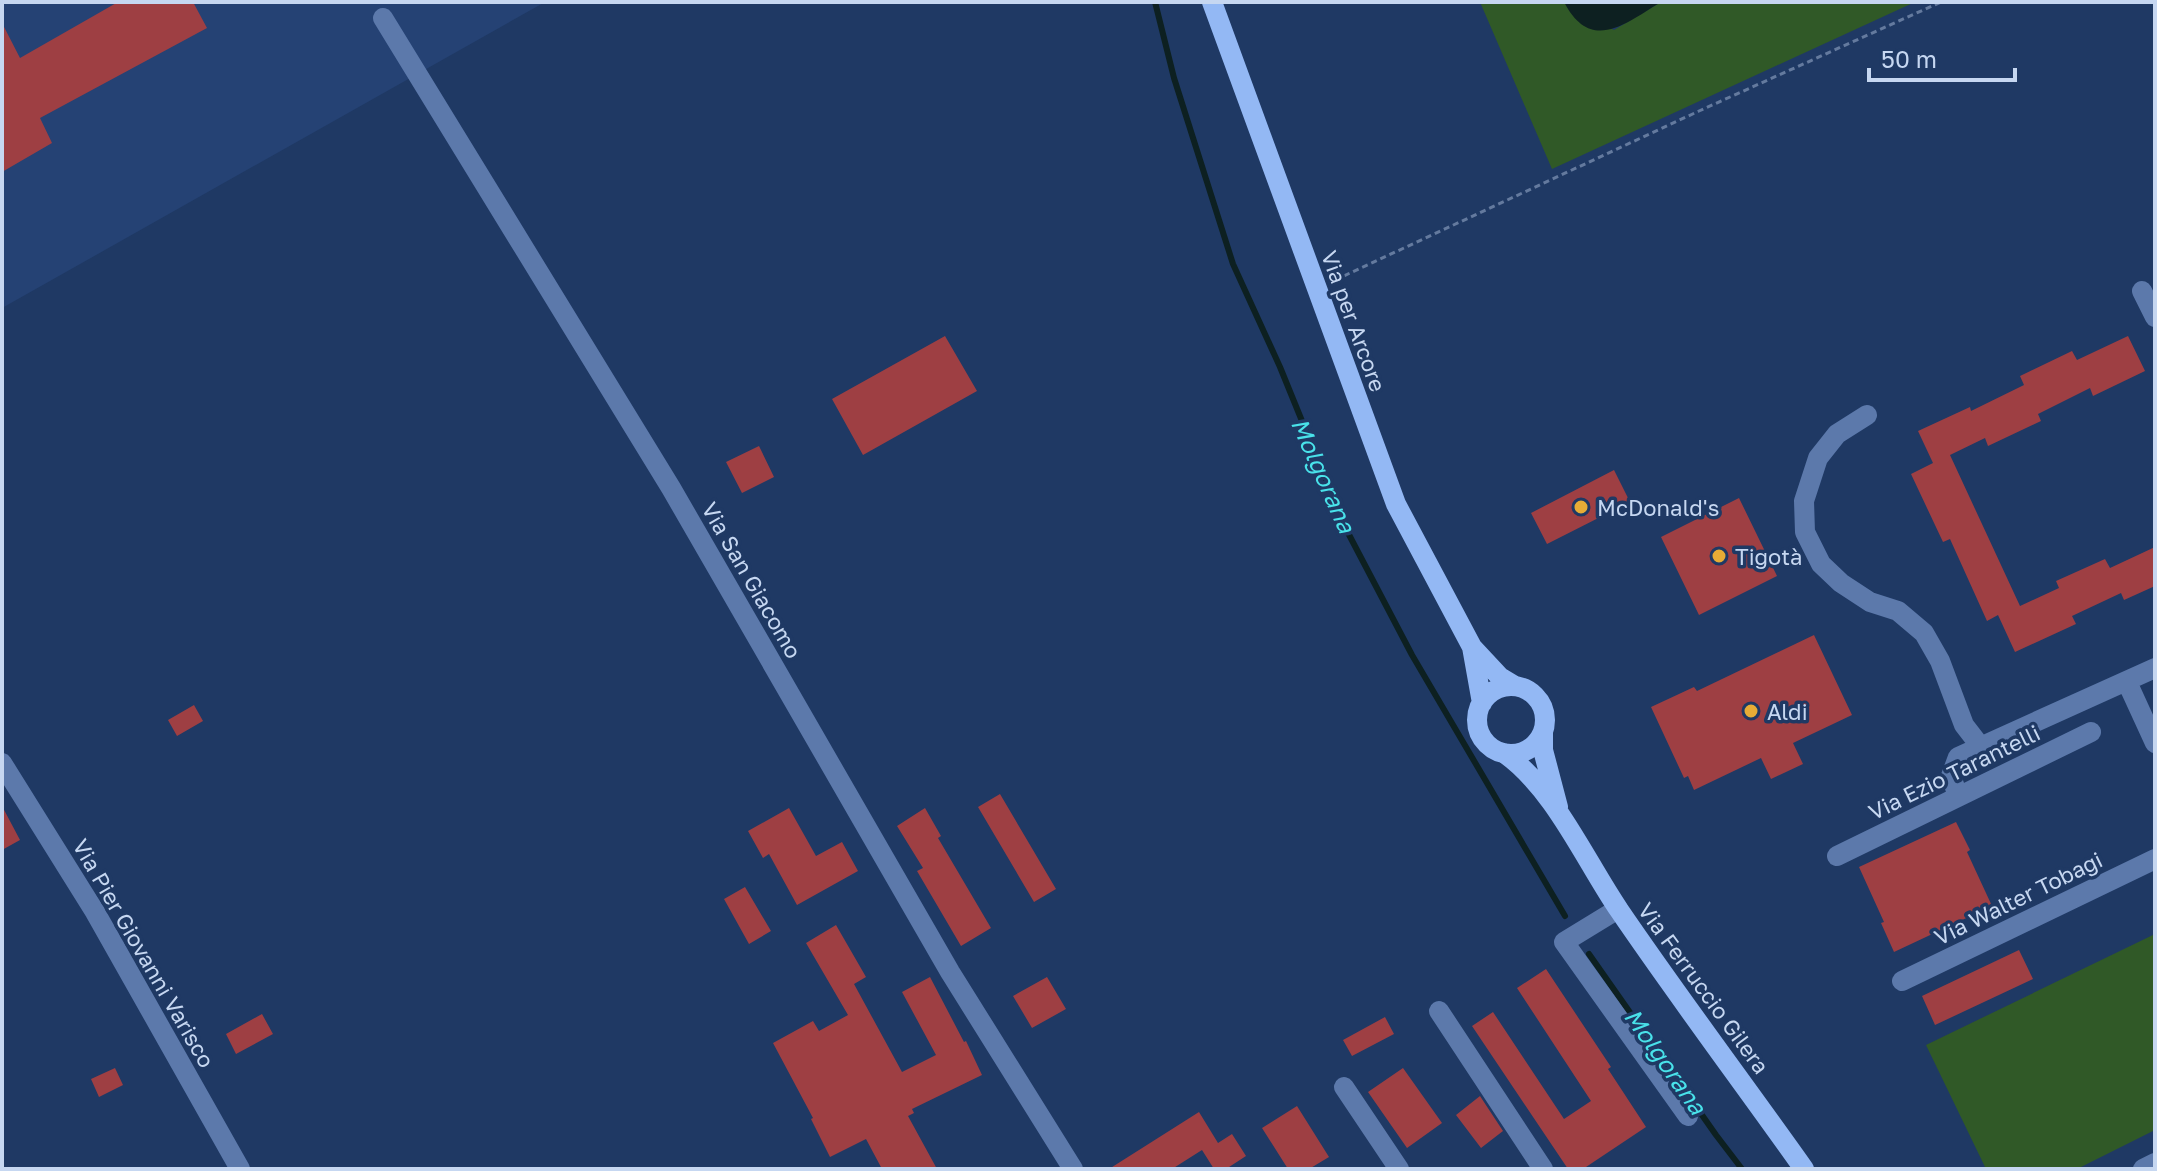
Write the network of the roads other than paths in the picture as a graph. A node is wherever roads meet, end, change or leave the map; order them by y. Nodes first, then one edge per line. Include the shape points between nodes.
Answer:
1 (1212, 2) edge
2 (383, 18) dead end
3 (2142, 291) dead end
4 (2155, 317) edge
5 (1867, 415) dead end
6 (1472, 647) junction
7 (2155, 668) edge
8 (2127, 682) junction
9 (1515, 686) junction
10 (1482, 703) junction
11 (2091, 732) dead end
12 (1543, 733) junction
13 (2155, 743) edge
14 (1981, 747) junction
15 (1504, 753) junction
16 (2, 763) edge
17 (1958, 796) junction
18 (1565, 823) junction
19 (1837, 856) dead end
20 (2155, 859) edge
21 (1618, 909) junction
22 (1902, 981) dead end
23 (1439, 1011) dead end
24 (1344, 1087) dead end
25 (1688, 1116) dead end
26 (2155, 1163) edge
27 (240, 1169) edge
28 (1073, 1169) edge
29 (1399, 1169) edge
30 (1543, 1169) edge
31 (1804, 1169) edge
32 (2143, 1169) edge

1 - 6 main road, Via per Arcore via 1396,504
2 - 28 street, Via San Giacomo via 665,478 950,972
3 - 4 street
5 - 14 street via 1837,434 1818,458 1804,501 1805,532 1821,564 1841,583 1870,602 1898,611 1924,633 1964,725
6 - 9 main road, Via per Arcore
6 - 10 main road, Via per Arcore
7 - 8 street
8 - 13 street
8 - 14 street
9 - 10 main road via 1495,690
9 - 12 main road, Via Ferruccio Gilera via 1541,703
10 - 15 main road, Via Ferruccio Gilera via 1479,729 1488,744
11 - 17 street, Via Ezio Tarantelli
12 - 15 main road via 1530,748
12 - 18 main road, Via Ferruccio Gilera via 1543,750
14 - 17 street via 1958,757 1951,776
15 - 18 main road, Via Ferruccio Gilera via 1521,765
16 - 27 street, Via Pier Giovanni Varisco via 95,912
17 - 19 street, Via Ezio Tarantelli
18 - 21 main road, Via Ferruccio Gilera
20 - 22 street, Via Walter Tobagi
21 - 25 street via 1564,942
21 - 31 main road, Via Ferruccio Gilera
23 - 30 street
24 - 29 street
26 - 32 street

